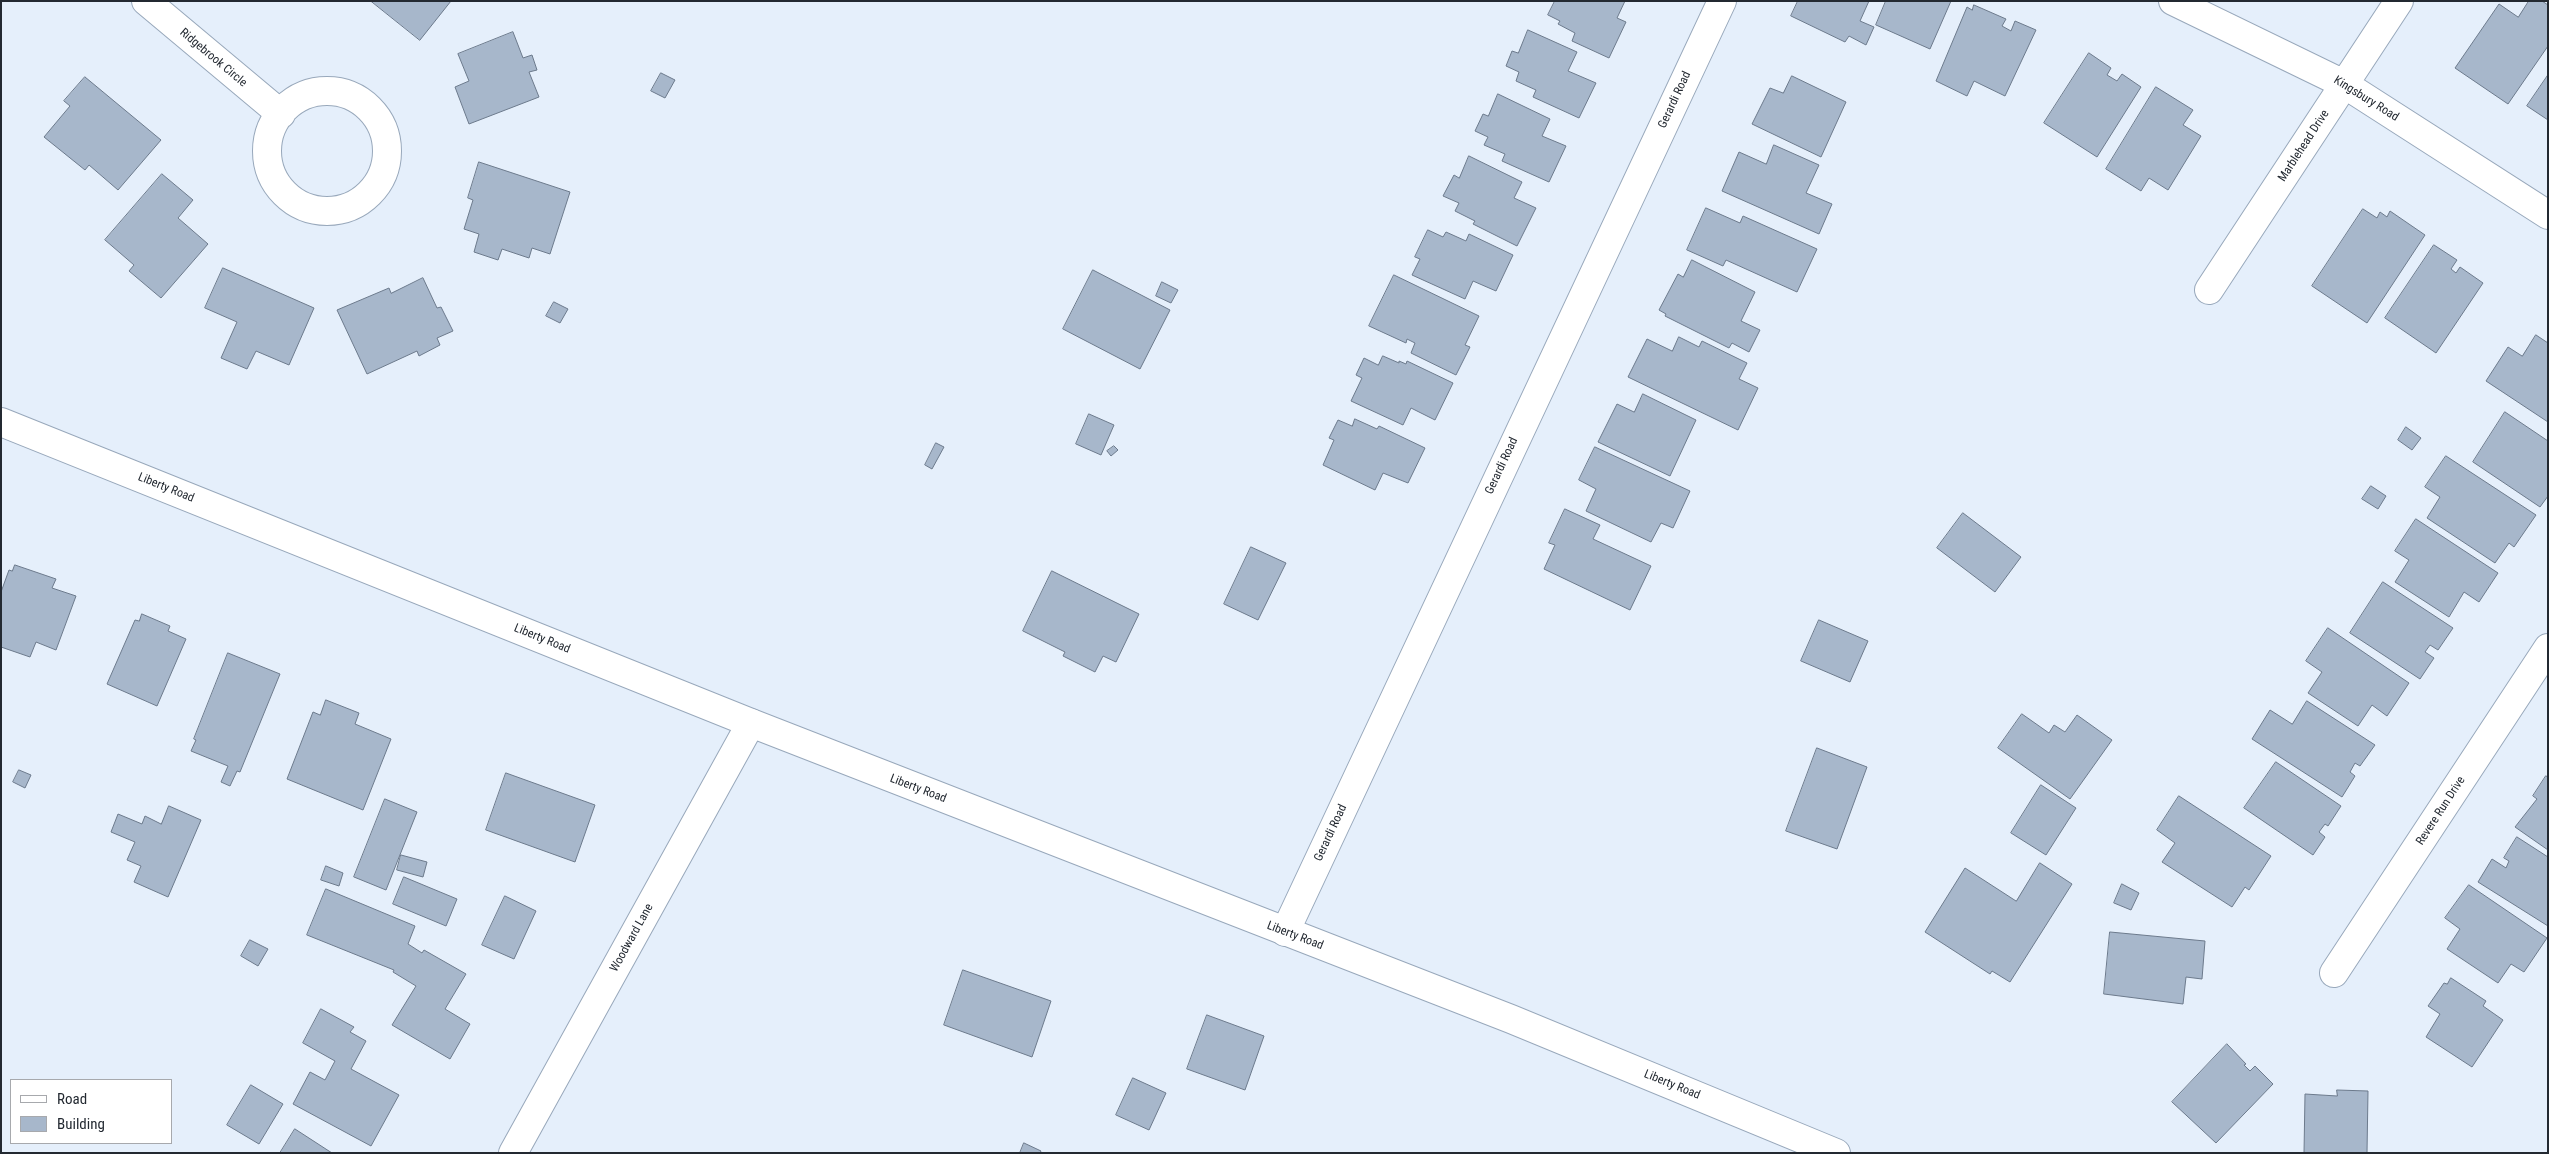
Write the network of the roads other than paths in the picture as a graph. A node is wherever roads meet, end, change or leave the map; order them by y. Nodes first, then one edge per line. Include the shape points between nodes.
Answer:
1 (146, 1) edge
2 (1722, 1) edge
3 (2173, 1) edge
4 (2399, 1) edge
5 (2344, 84) junction
6 (281, 114) junction
7 (2548, 215) edge
8 (2209, 290) dead end
9 (1, 422) edge
10 (2548, 648) edge
11 (751, 723) junction
12 (1285, 932) junction
13 (2334, 973) dead end
14 (513, 1153) edge
15 (1836, 1153) edge

1 - 6 street, Ridgebrook Circle
2 - 12 street, Gerardi Road
3 - 5 street, Kingsbury Road
4 - 5 street, Marblehead Drive
5 - 7 street, Kingsbury Road
5 - 8 street, Marblehead Drive
6 - 6 street via 296,100 316,93 336,92 355,98 372,111 383,128 388,148 385,168 377,186 346,208 327,211 308,208 291,200 278,186 270,168 268,149 272,131
9 - 11 street, Liberty Road
10 - 13 street, Revere Run Drive
11 - 12 street, Liberty Road
11 - 14 street, Woodward Lane
12 - 15 street, Liberty Road via 1511,1019

